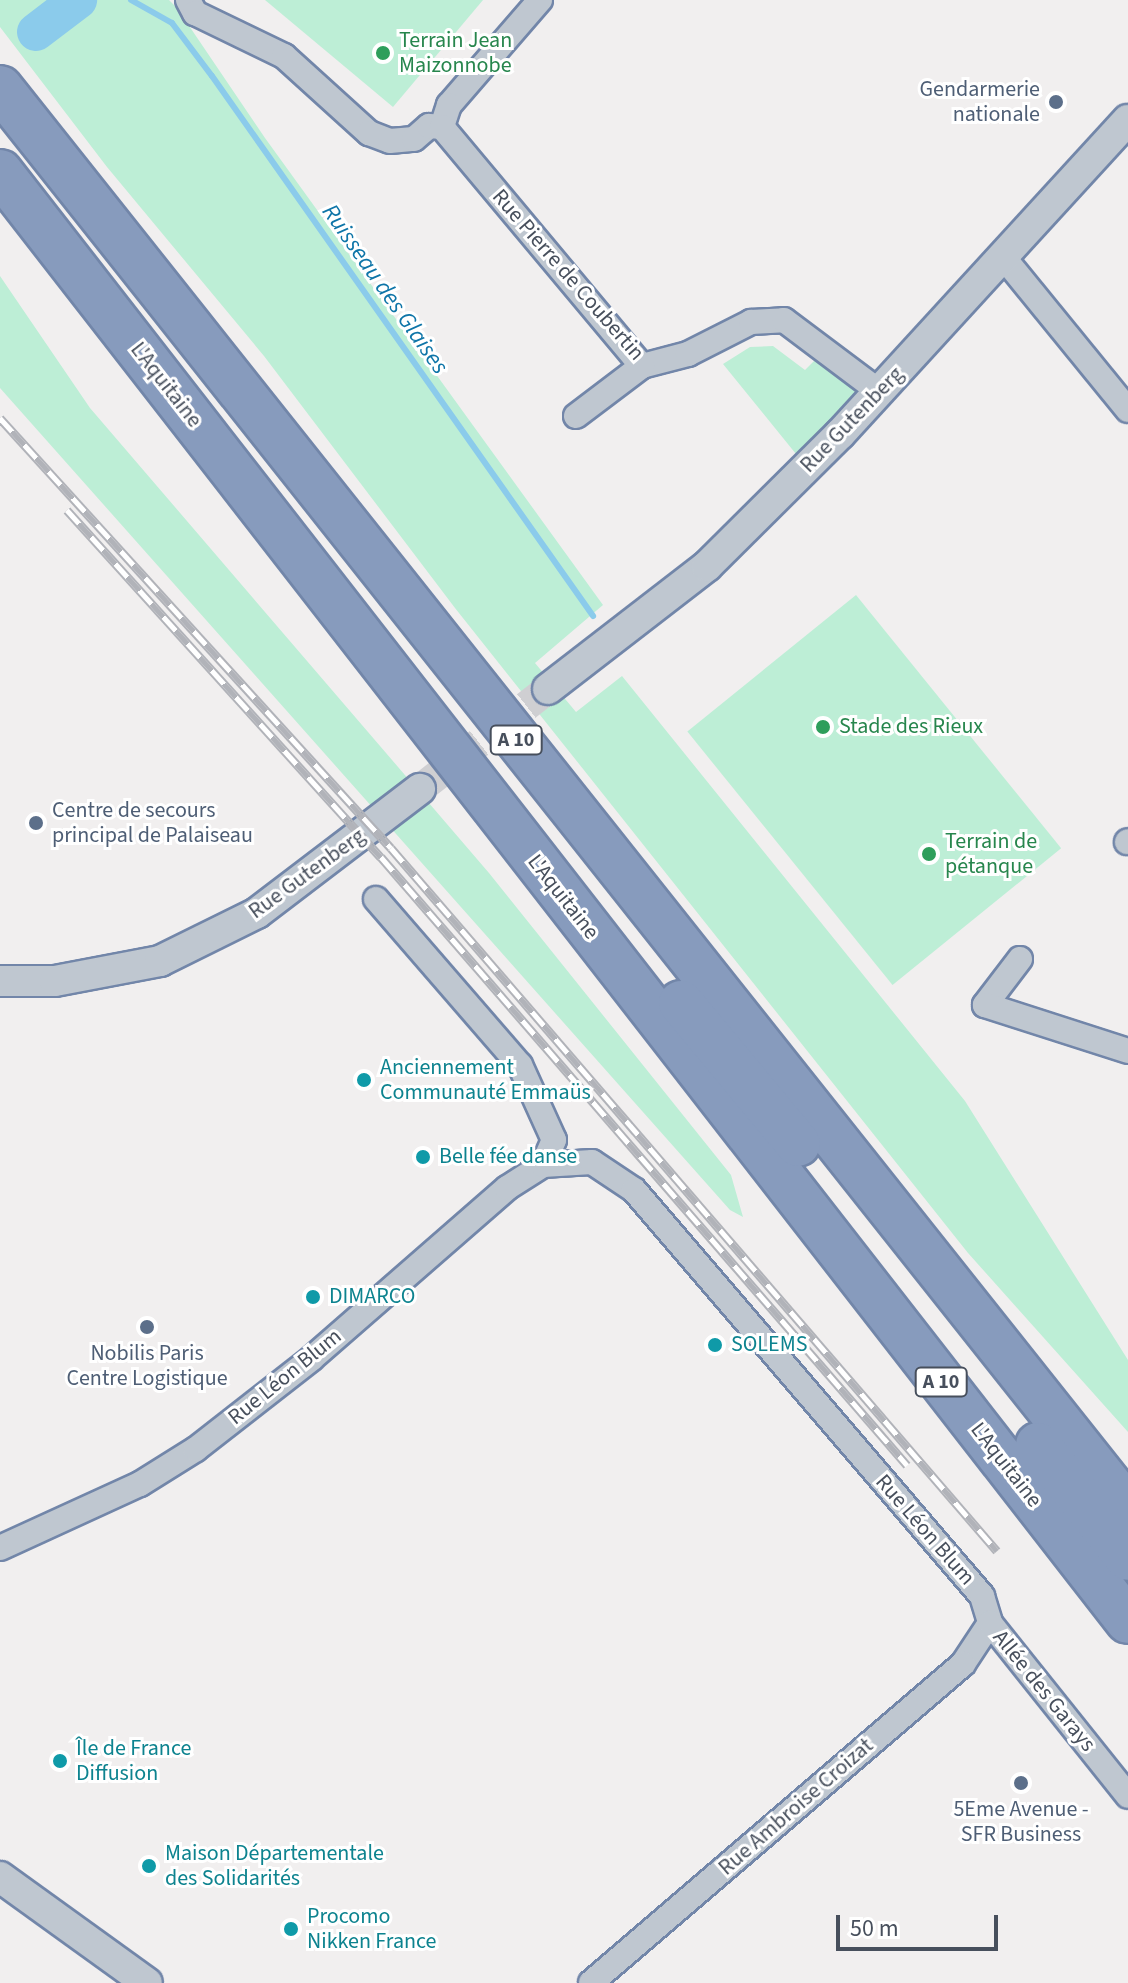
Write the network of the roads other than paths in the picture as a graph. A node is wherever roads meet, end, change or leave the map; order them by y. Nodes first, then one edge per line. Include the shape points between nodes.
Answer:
1 (188, 0) edge
2 (540, 0) edge
3 (0, 88) edge
4 (1128, 120) edge
5 (442, 127) junction
6 (0, 172) edge
7 (1004, 258) junction
8 (642, 366) junction
9 (880, 392) junction
10 (1128, 410) edge
11 (576, 416) dead end
12 (548, 689) tunnel mouth
13 (418, 710) junction
14 (420, 789) tunnel mouth
15 (376, 899) dead end
16 (1020, 959) dead end
17 (0, 981) edge
18 (1128, 1051) edge
19 (543, 1165) junction
20 (1128, 1508) edge
21 (0, 1548) edge
22 (1128, 1558) edge
23 (1128, 1621) edge
24 (990, 1623) junction
25 (1128, 1796) edge
26 (0, 1877) edge
27 (147, 1983) edge
28 (591, 1983) edge

1 - 5 street via 195,13 284,56 369,133 390,141 414,139 429,126
2 - 5 street via 449,105
3 - 20 highway, A 10
4 - 7 street, Rue Gutenberg
5 - 8 street, Rue Pierre de Coubertin
6 - 13 highway, L'Aquitaine / A 10
7 - 9 street, Rue Gutenberg
7 - 10 street
8 - 9 street, Rue Pierre de Coubertin via 688,354 751,322 784,320
8 - 11 street
9 - 12 street, Rue Gutenberg via 707,566
13 - 22 highway via 463,744 755,1090
13 - 23 highway, L'Aquitaine / A 10
14 - 17 street, Rue Gutenberg via 257,913 160,961 55,981
15 - 19 street via 520,1065 554,1140
16 - 18 street via 985,1005
19 - 21 street, Rue Léon Blum via 507,1188 311,1359 196,1449 140,1484
19 - 24 street, Rue Léon Blum via 592,1162 634,1190 982,1596
24 - 25 street, Allée des Garays
24 - 28 street, Rue Ambroise Croizat via 963,1664
26 - 27 street

